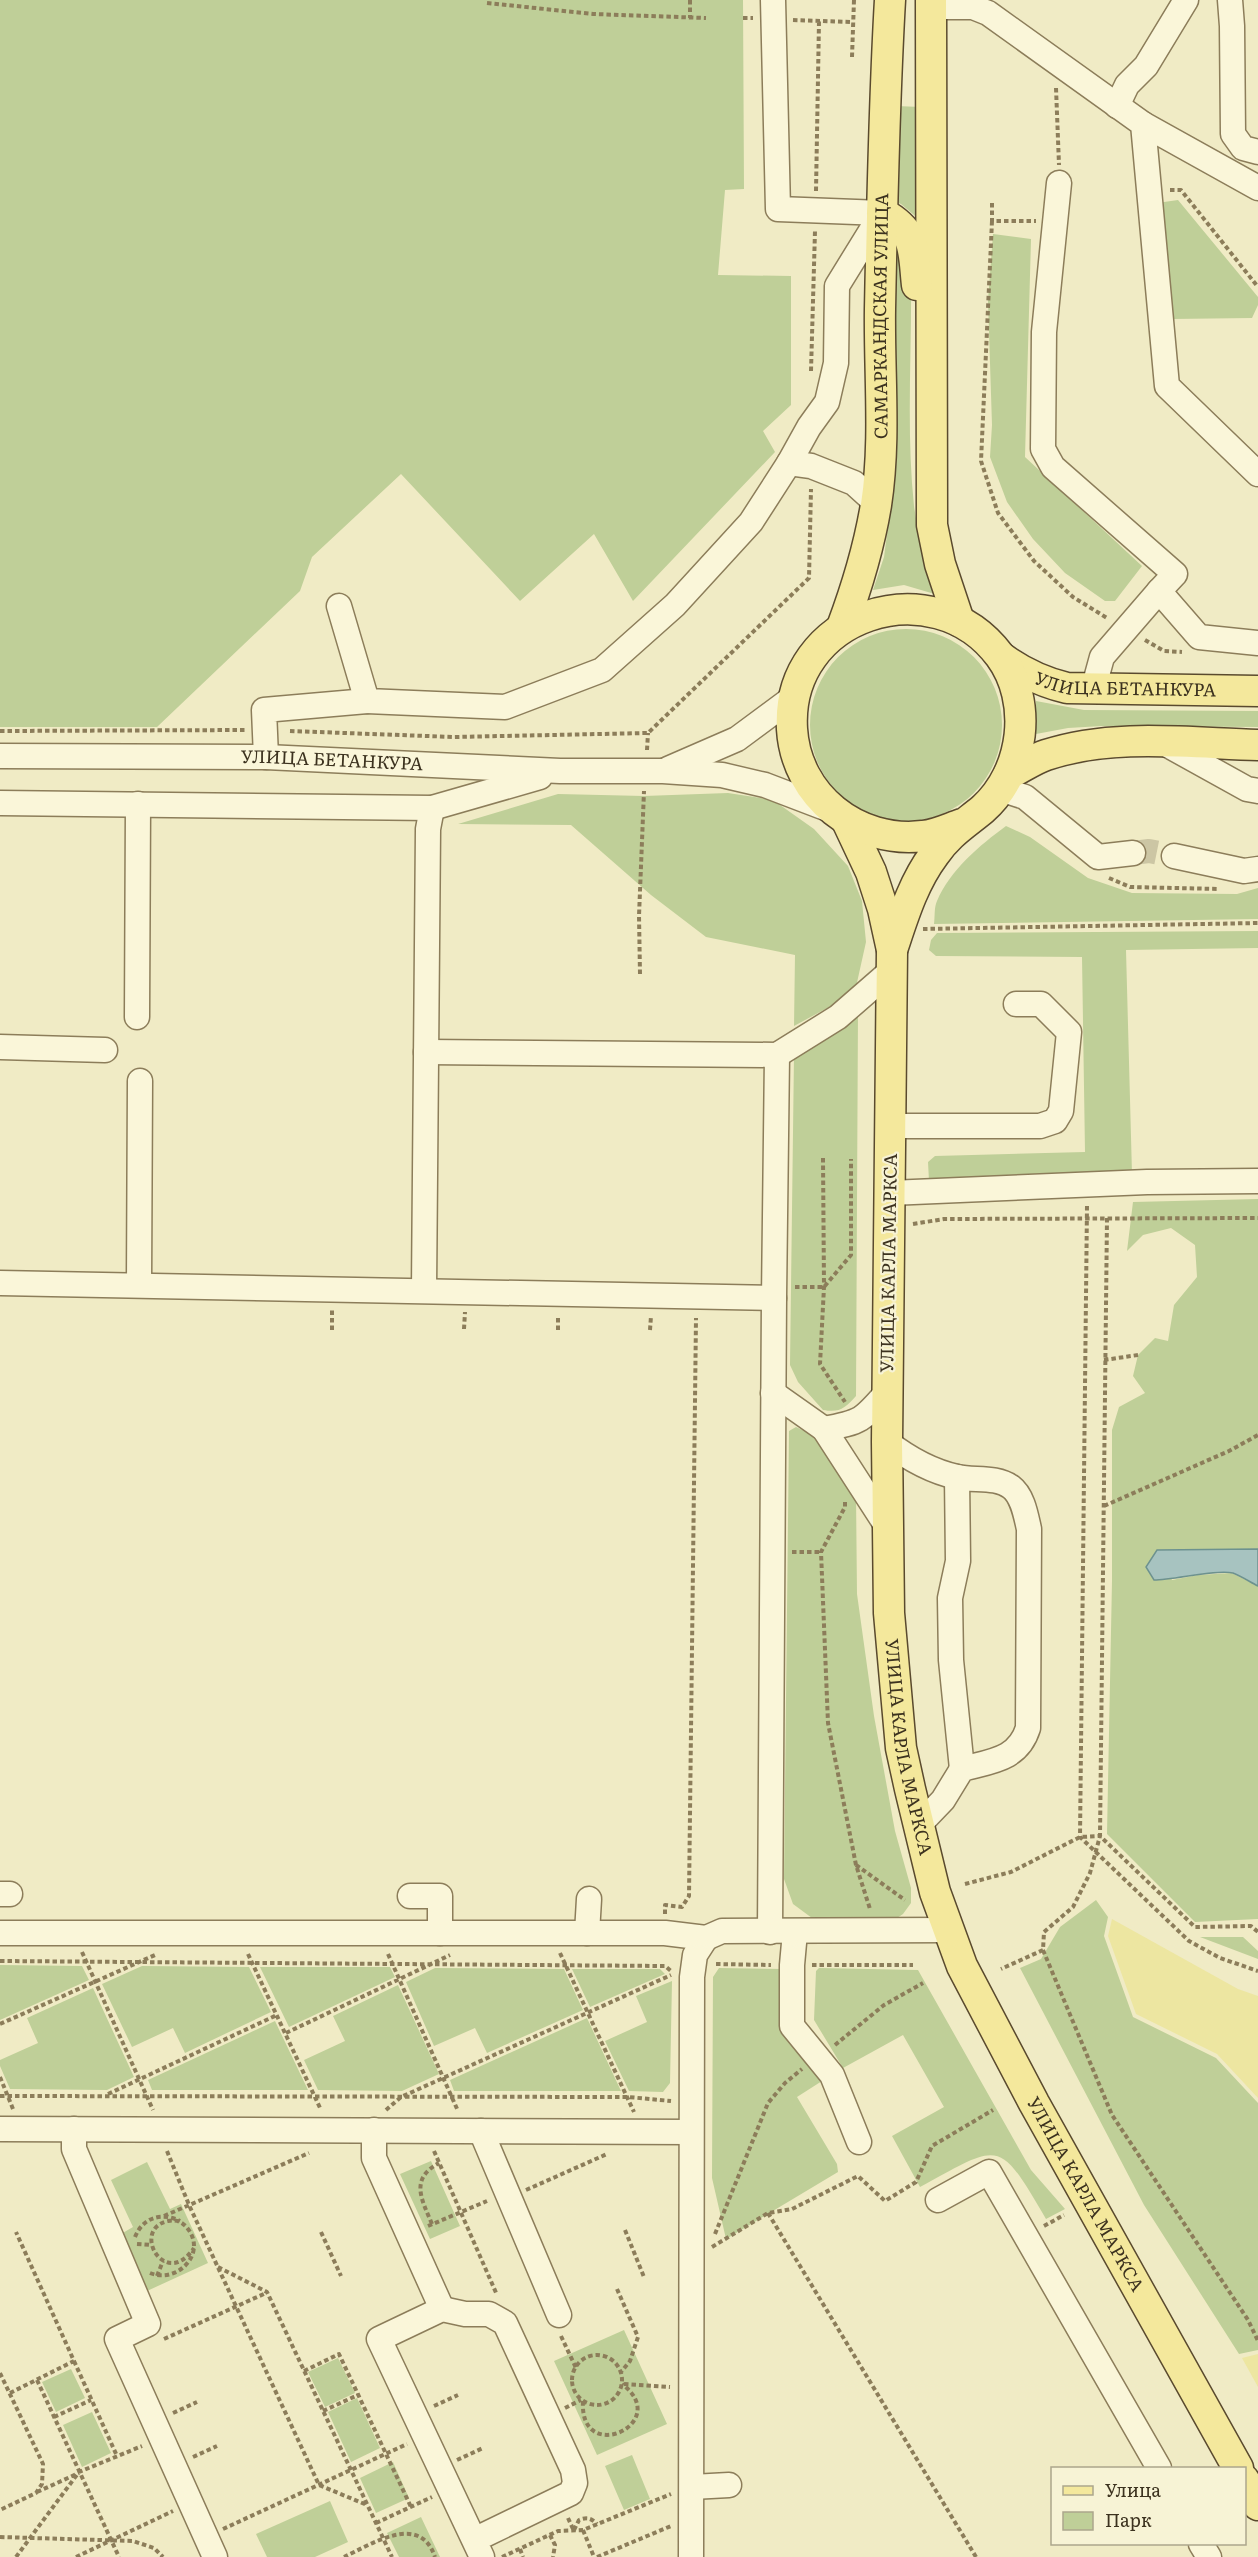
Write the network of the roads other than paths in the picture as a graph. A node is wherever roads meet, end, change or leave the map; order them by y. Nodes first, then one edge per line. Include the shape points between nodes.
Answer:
1 (773, 0) edge
2 (890, 0) edge
3 (1186, 0) edge
4 (1230, 0) edge
5 (945, 3) edge
6 (1117, 106) junction
7 (1143, 124) junction
8 (1258, 152) edge
9 (1059, 183) road end
10 (1258, 188) edge
11 (882, 213) junction
12 (931, 330) junction
13 (800, 465) junction
14 (1258, 474) edge
15 (876, 503) junction
16 (1159, 591) junction
17 (339, 606) dead end
18 (959, 621) junction
19 (842, 627) junction
20 (1258, 643) edge
21 (1000, 657) junction
22 (1093, 690) junction
23 (1258, 691) edge
24 (795, 696) junction
25 (367, 701) junction
26 (1164, 743) junction
27 (1258, 745) edge
28 (0, 756) edge
29 (266, 757) junction
30 (560, 771) junction
31 (654, 771) junction
32 (1005, 782) junction
33 (1258, 791) edge
34 (0, 803) edge
35 (138, 804) junction
36 (432, 808) junction
37 (840, 816) junction
38 (962, 824) junction
39 (1132, 853) tunnel mouth
40 (1174, 856) tunnel mouth
41 (1258, 869) edge
42 (892, 960) junction
43 (1016, 1004) dead end
44 (137, 1017) dead end
45 (0, 1047) edge
46 (105, 1050) dead end
47 (426, 1052) junction
48 (777, 1055) junction
49 (140, 1081) dead end
50 (891, 1126) junction
51 (1258, 1181) edge
52 (890, 1193) junction
53 (0, 1283) edge
54 (139, 1284) junction
55 (424, 1290) junction
56 (779, 1292) junction
57 (888, 1391) junction
58 (773, 1393) junction
59 (835, 1427) junction
60 (887, 1442) junction
61 (957, 1477) junction
62 (888, 1528) junction
63 (962, 1769) junction
64 (919, 1825) junction
65 (410, 1896) dead end
66 (589, 1899) dead end
67 (947, 1930) junction
68 (771, 1932) junction
69 (795, 1932) junction
70 (0, 1933) edge
71 (440, 1933) junction
72 (587, 1933) junction
73 (706, 1938) junction
74 (10, 2129) edge
75 (74, 2129) junction
76 (368, 2131) junction
77 (473, 2131) junction
78 (691, 2132) junction
79 (860, 2142) dead end
80 (938, 2200) dead end
81 (442, 2308) junction
82 (559, 2315) road end
83 (1158, 2467) edge
84 (1237, 2467) edge
85 (1246, 2483) edge
86 (729, 2486) dead end
87 (683, 2490) junction
88 (1258, 2505) edge
89 (211, 2547) edge
90 (478, 2549) edge
91 (692, 2557) edge

1 - 11 street via 778,209
2 - 11 main road, САМАРКАНДСКАЯ УЛИЦА
3 - 6 street via 1146,66 1127,85
4 - 8 street via 1233,134 1243,148
5 - 6 street via 988,13
5 - 12 main road
6 - 7 street
7 - 10 street
7 - 14 street via 1167,386
9 - 16 street via 1044,332 1043,449 1053,467 1175,574
11 - 12 main road via 900,223 909,237 920,308
11 - 13 street via 837,286 836,363 827,402 809,427
11 - 15 main road, САМАРКАНДСКАЯ УЛИЦА via 881,433
12 - 18 main road via 932,525
13 - 15 street via 854,483
13 - 25 street via 675,605 602,670 505,707
15 - 19 main road, САМАРКАНДСКАЯ УЛИЦА via 859,581
16 - 20 street via 1199,637
16 - 22 street via 1102,657
17 - 25 street
18 - 19 main road via 931,610 900,608 870,614
18 - 21 main road via 982,636
19 - 24 main road via 810,662
21 - 22 main road, УЛИЦА БЕТАНКУРА via 1044,682
21 - 32 main road via 1015,684 1021,714 1019,745
22 - 23 main road, УЛИЦА БЕТАНКУРА
24 - 31 street, УЛИЦА БЕТАНКУРА via 737,739
24 - 37 main road via 792,728 798,759 812,788
25 - 29 street via 264,710
26 - 27 main road
26 - 32 main road via 1084,745 1044,755
26 - 33 street via 1247,789
28 - 29 street, УЛИЦА БЕТАНКУРА
29 - 30 street, УЛИЦА БЕТАНКУРА
30 - 31 street, УЛИЦА БЕТАНКУРА
30 - 36 street
31 - 37 street, УЛИЦА БЕТАНКУРА via 722,775 765,785
32 - 38 main road via 983,808
32 - 39 street via 1098,857
34 - 35 street
35 - 36 street
35 - 44 street
36 - 47 street via 428,829
37 - 38 main road via 884,836 924,836
37 - 42 main road via 871,872
38 - 42 main road via 934,854 919,880 907,906
40 - 41 street via 1244,871
42 - 48 street via 838,1017
42 - 50 main road, УЛИЦА КАРЛА МАРКСА
43 - 50 street via 1041,1004 1068,1032 1061,1111 1055,1121 1040,1126
45 - 46 street
47 - 48 street
47 - 55 street
48 - 56 street
49 - 54 street
50 - 52 main road, УЛИЦА КАРЛА МАРКСА
51 - 52 street
52 - 57 main road, УЛИЦА КАРЛА МАРКСА
53 - 54 street
54 - 55 street
55 - 56 street via 697,1297
56 - 58 street
57 - 59 street via 866,1416
57 - 60 main road, УЛИЦА КАРЛА МАРКСА
58 - 59 street
58 - 68 street
59 - 62 street via 848,1466
60 - 61 street via 915,1464
60 - 62 main road, УЛИЦА КАРЛА МАРКСА
61 - 63 street via 958,1561 950,1598 951,1660
61 - 63 street via 994,1480 1012,1487 1024,1507 1029,1529 1028,1728 1016,1750
62 - 64 main road, УЛИЦА КАРЛА МАРКСА via 889,1613 901,1748
63 - 64 street via 943,1800
64 - 67 main road, УЛИЦА КАРЛА МАРКСА
65 - 71 street via 440,1896
66 - 72 street
67 - 69 street
67 - 84 main road, УЛИЦА КАРЛА МАРКСА via 1034,2103
68 - 69 street
68 - 73 street via 722,1931
69 - 79 street via 792,2026 832,2075
70 - 71 street
71 - 72 street
72 - 73 street via 665,1933
73 - 78 street via 695,1955 692,1977
74 - 75 street
75 - 76 street via 323,2140
75 - 89 street via 74,2149 148,2324 117,2339
76 - 77 street
76 - 81 street via 374,2158
77 - 78 street
77 - 82 street via 508,2195
78 - 87 street
80 - 83 street via 989,2172
81 - 90 street via 379,2339
81 - 90 street via 465,2314 489,2314 505,2323 573,2470 575,2483 570,2493
85 - 88 main road
86 - 87 street
87 - 91 street

